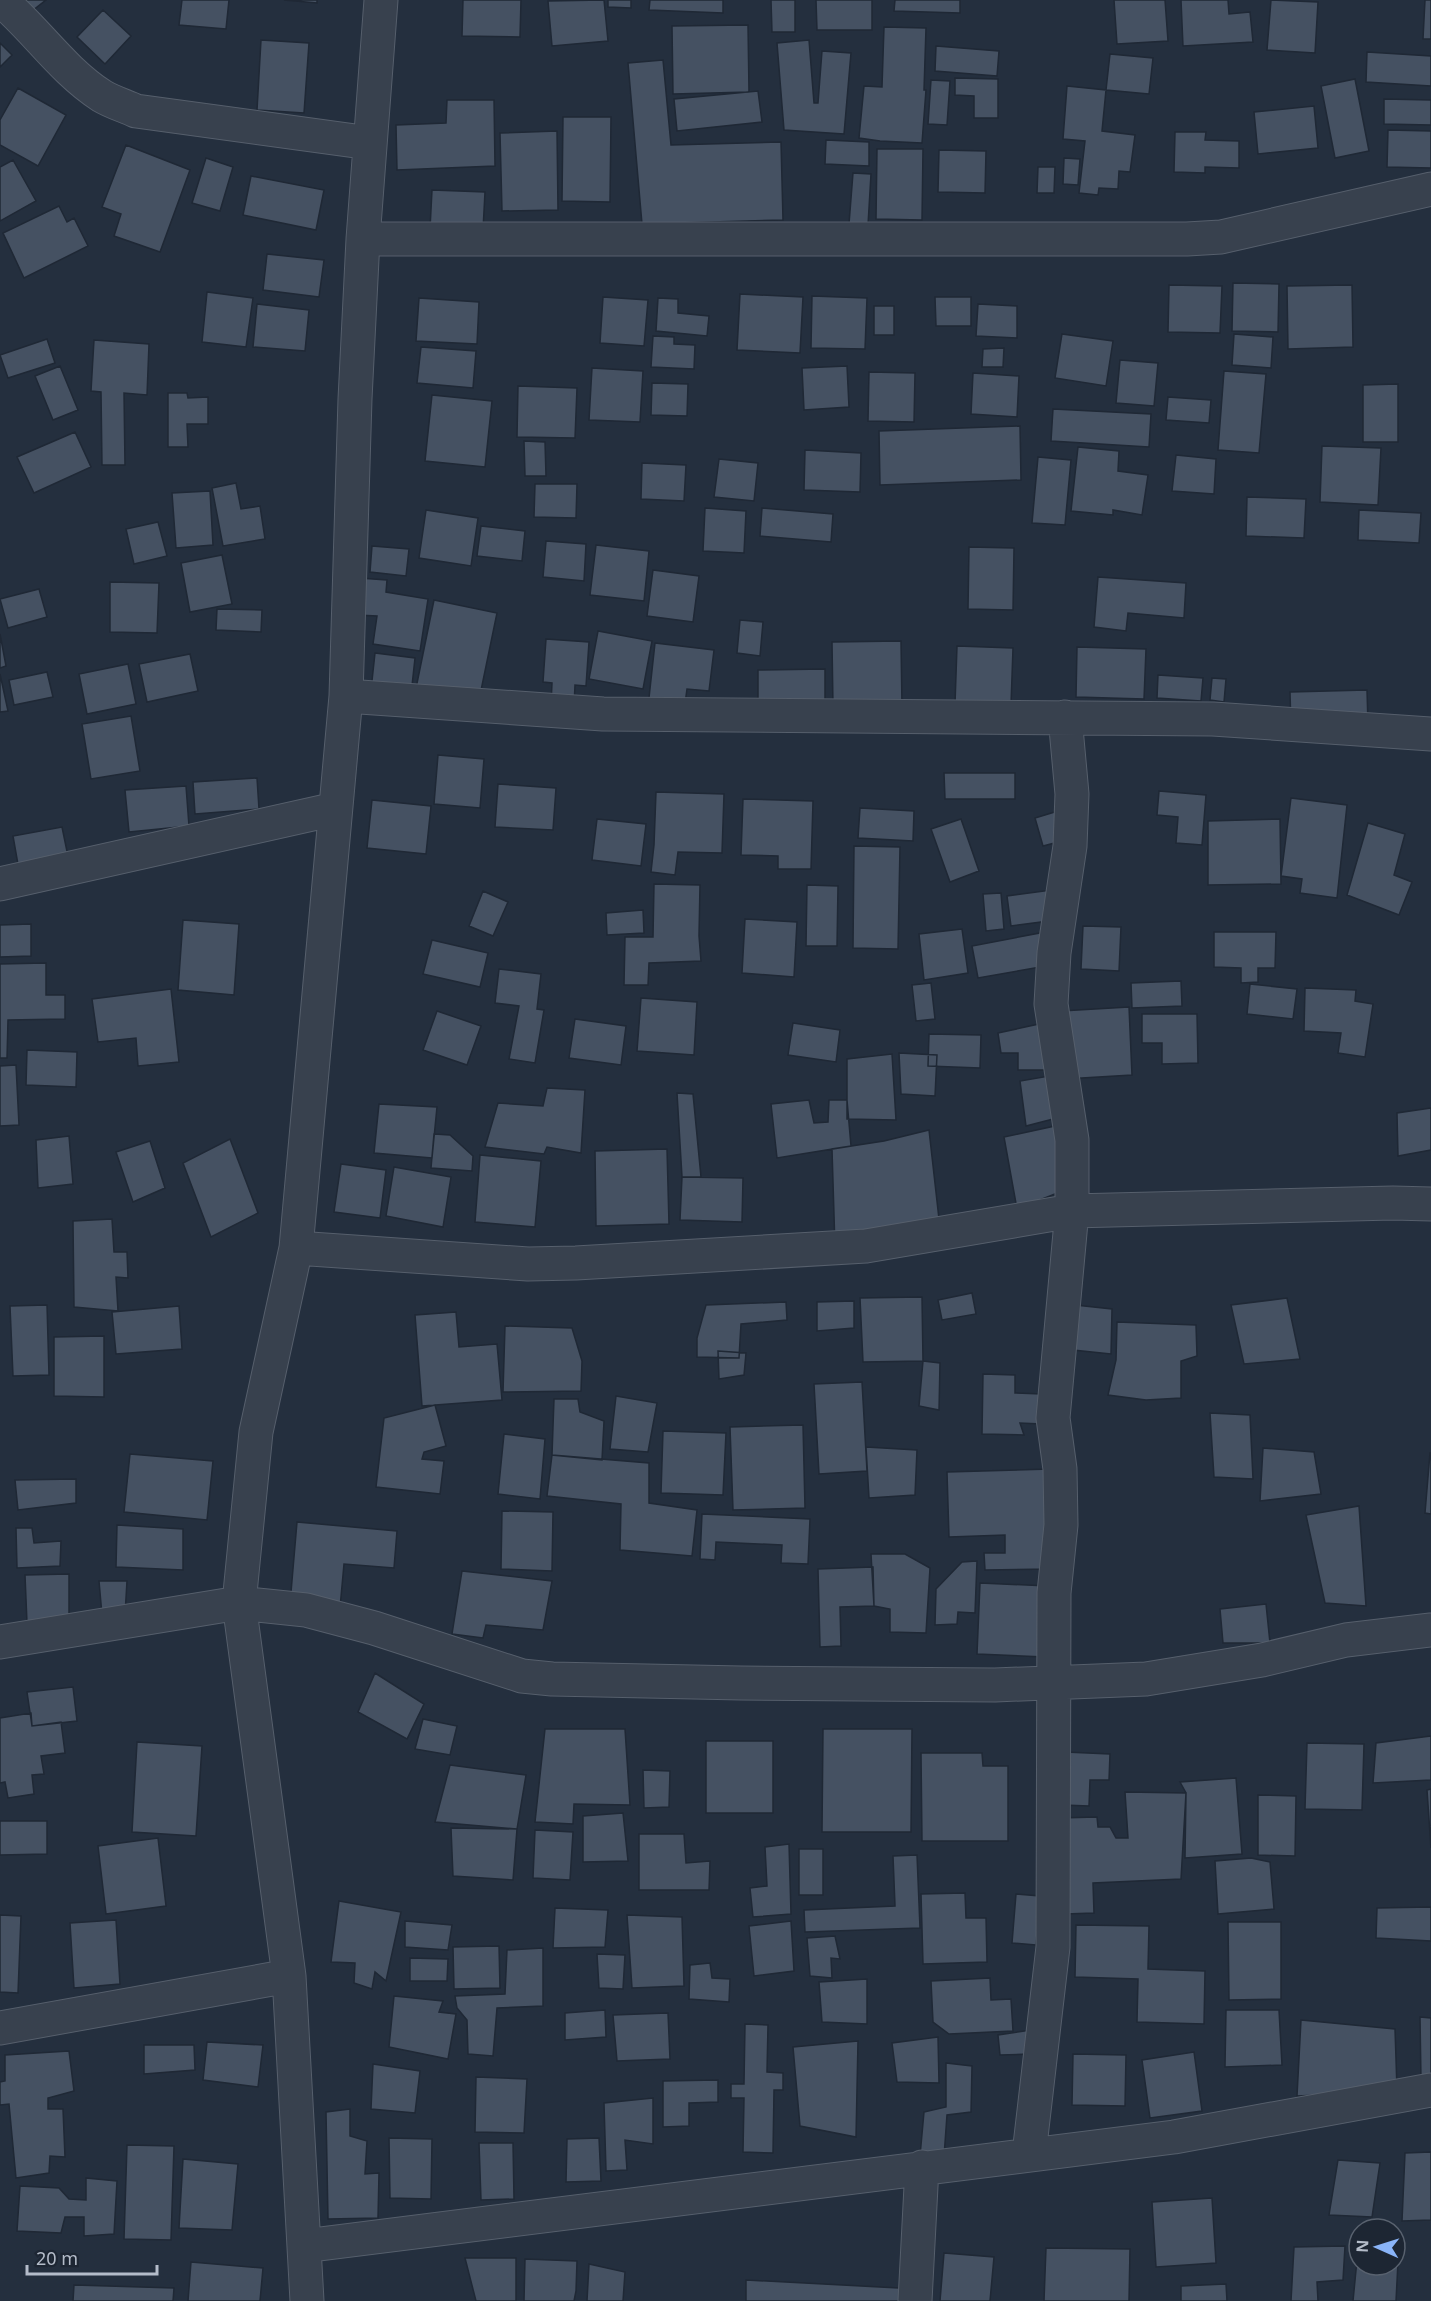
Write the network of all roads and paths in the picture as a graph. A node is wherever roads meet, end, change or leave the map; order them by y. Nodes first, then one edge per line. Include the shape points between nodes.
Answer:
1 (2, 0) edge
2 (381, 0) edge
3 (370, 142) junction
4 (1431, 189) edge
5 (363, 239) junction
6 (346, 696) junction
7 (1065, 717) junction
8 (1431, 734) edge
9 (335, 809) junction
10 (0, 884) edge
11 (1431, 1204) edge
12 (1072, 1211) junction
13 (296, 1248) junction
14 (239, 1603) junction
15 (1431, 1630) edge
16 (0, 1642) edge
17 (1053, 1683) junction
18 (289, 1976) junction
19 (0, 2028) edge
20 (1431, 2090) edge
21 (1029, 2154) junction
22 (922, 2167) junction
23 (304, 2246) junction
24 (307, 2301) edge
25 (915, 2301) edge

1 - 3 street via 76,76 103,97 136,111
2 - 3 street
3 - 5 street
4 - 5 street via 1221,237 1187,239
5 - 6 street
6 - 7 street via 603,714
6 - 9 street
7 - 8 street via 1213,718
7 - 12 street via 1072,794 1070,846 1054,953 1051,1005 1072,1140
9 - 10 street
9 - 13 street
11 - 12 street
12 - 13 street via 866,1246 576,1263
12 - 17 street via 1053,1418 1060,1469 1061,1525 1054,1593
13 - 14 street via 256,1432
14 - 16 street
14 - 17 street via 306,1610 522,1676 552,1679
14 - 18 street
15 - 17 street via 1346,1640 1262,1660 1146,1679
17 - 21 street via 1053,1947
18 - 19 street
18 - 23 street
20 - 21 street via 1174,2137
21 - 22 street
22 - 23 street
22 - 25 street
23 - 24 street

